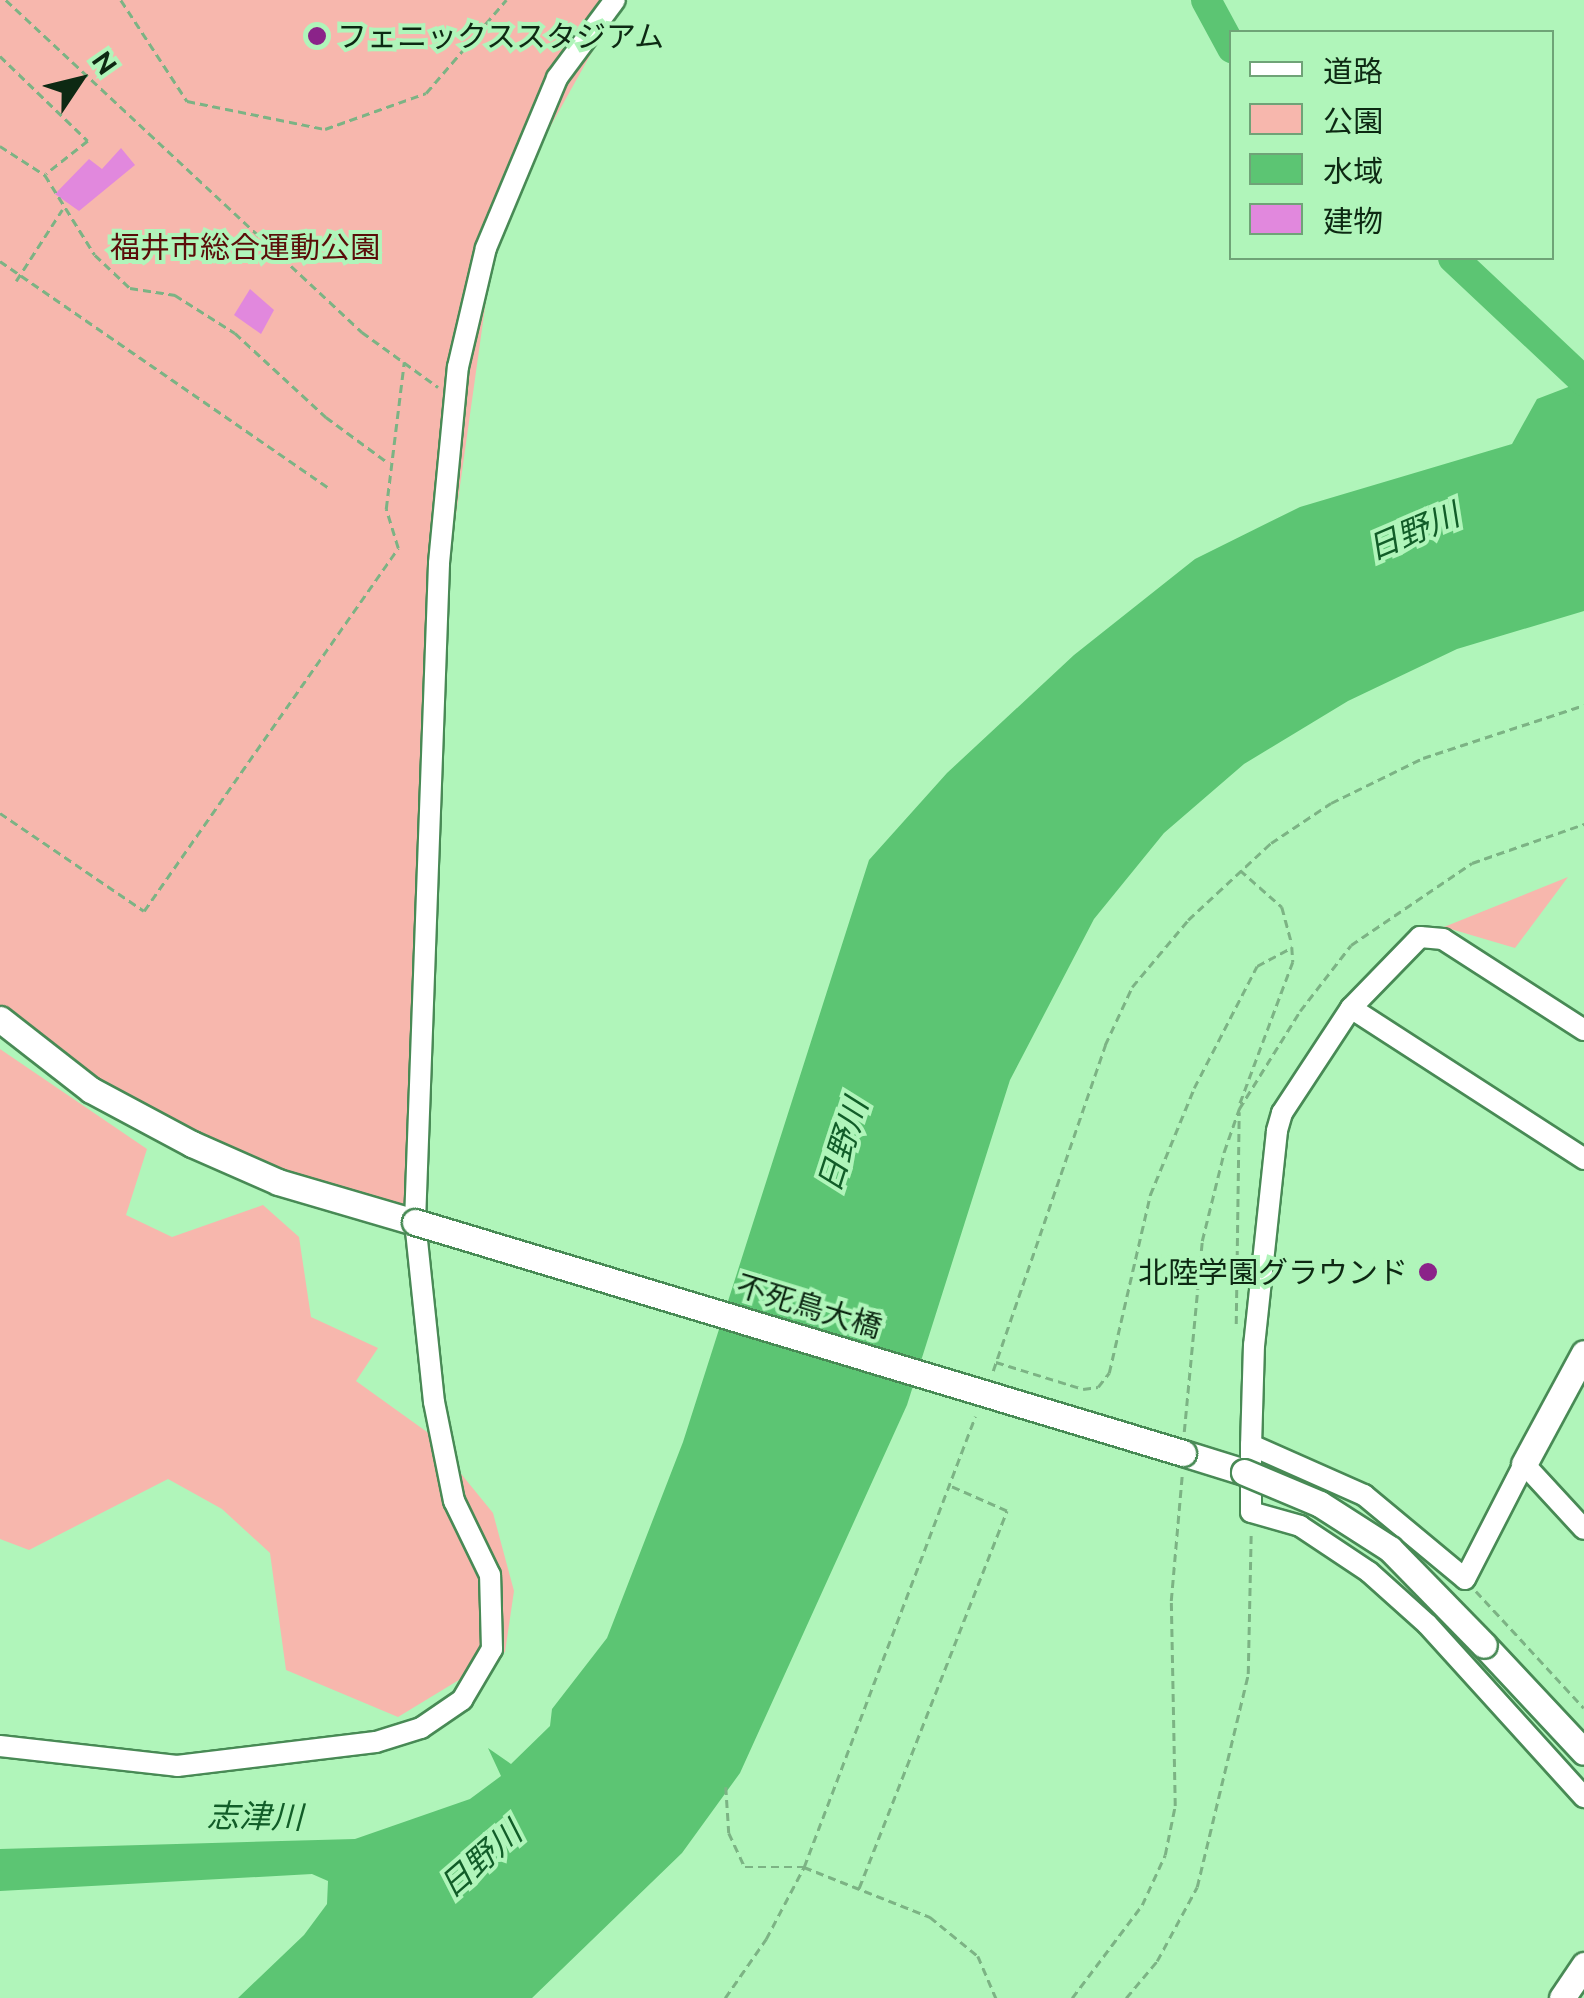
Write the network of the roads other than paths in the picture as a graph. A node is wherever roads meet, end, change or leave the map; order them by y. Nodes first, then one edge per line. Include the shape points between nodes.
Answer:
1 (615, 0) edge
2 (1351, 1008) junction
3 (0, 1019) edge
4 (1584, 1030) edge
5 (1584, 1158) edge
6 (415, 1222) junction
7 (1584, 1353) edge
8 (1251, 1445) junction
9 (1524, 1464) junction
10 (1584, 1530) edge
11 (0, 1746) edge
12 (1584, 1752) edge
13 (1584, 1797) edge
14 (1584, 1965) edge
15 (1562, 1998) edge

1 - 6 street via 557,78 486,248 455,400 439,564
2 - 4 street via 1420,937 1444,940
2 - 5 street
2 - 8 street via 1282,1112 1254,1345
3 - 6 street, 不死鳥大橋 via 78,1082 192,1144 278,1182
6 - 11 street via 434,1402 454,1501 490,1575 496,1620 475,1684 420,1728 253,1761 177,1766
6 - 12 street, 不死鳥大橋, bridge via 1275,1483 1343,1517 1407,1563
7 - 9 street
8 - 9 street via 1364,1495 1465,1579
8 - 13 street via 1251,1512 1300,1526 1370,1572 1427,1624
9 - 10 street
14 - 15 street

